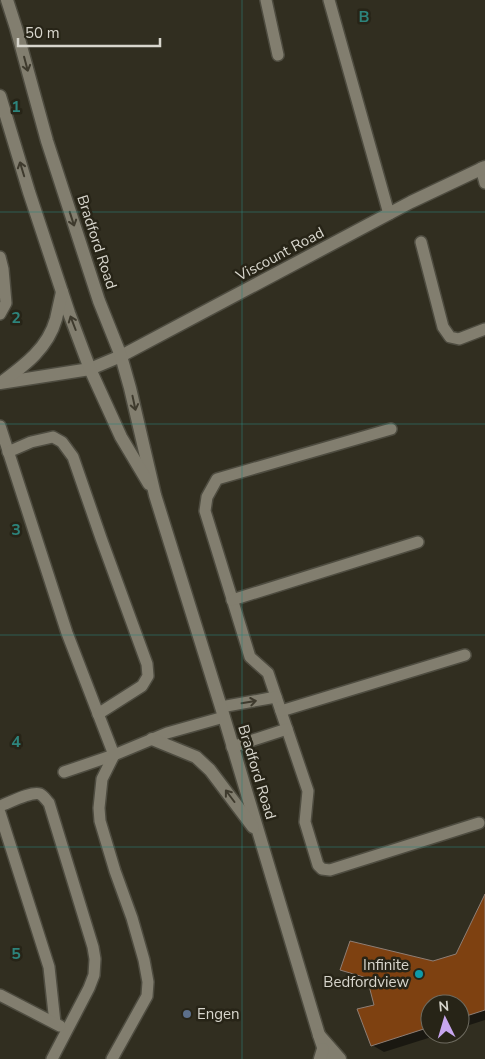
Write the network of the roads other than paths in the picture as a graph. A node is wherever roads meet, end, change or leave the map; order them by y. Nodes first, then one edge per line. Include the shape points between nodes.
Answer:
1 (7, 0) edge
2 (266, 0) edge
3 (329, 0) edge
4 (278, 55) dead end
5 (0, 96) edge
6 (483, 167) edge
7 (485, 183) edge
8 (389, 214) junction
9 (420, 242) dead end
10 (0, 257) edge
11 (62, 291) junction
12 (0, 314) edge
13 (485, 329) edge
14 (121, 356) junction
15 (90, 369) junction
16 (1, 382) edge
17 (0, 426) edge
18 (391, 429) dead end
19 (8, 452) junction
20 (155, 495) junction
21 (418, 542) dead end
22 (232, 600) junction
23 (466, 655) dead end
24 (276, 698) junction
25 (281, 711) junction
26 (222, 712) junction
27 (98, 714) junction
28 (287, 728) junction
29 (152, 739) junction
30 (232, 747) junction
31 (114, 755) junction
32 (64, 772) dead end
33 (0, 806) edge
34 (0, 813) edge
35 (479, 823) dead end
36 (259, 836) junction
37 (0, 995) edge
38 (55, 1023) junction
39 (68, 1030) junction
40 (318, 1035) junction
41 (324, 1056) edge
42 (52, 1059) edge
43 (112, 1059) edge
44 (340, 1059) edge

1 -> 14 street, Bradford Road via 47,141 99,301
2 - 4 lane
3 - 8 lane
11 -> 5 street, Bradford Road
6 - 7 lane
6 - 8 street, Viscount Road
8 - 14 street, Viscount Road
9 - 13 lane via 443,327 450,337 459,339
10 - 12 lane via 6,303
15 -> 11 street, Bradford Road
11 - 16 street via 49,335 37,353
14 - 15 street, Viscount Road
14 -> 20 street, Bradford Road
15 - 16 street, Viscount Road
15 - 20 street, Bradford Road via 121,437
17 - 19 lane
18 - 22 lane via 217,479 207,497 205,511
19 - 27 lane via 67,633
19 - 27 lane via 53,437 62,442 73,457 147,664 148,676 142,686
20 - 26 street, Bradford Road
21 - 22 lane
22 - 24 lane via 250,657 268,673
23 - 25 lane
24 - 25 lane
26 -> 24 lane
25 - 28 lane
26 - 29 lane
26 - 30 street, Bradford Road
27 - 31 lane
28 - 30 lane
28 - 35 lane via 308,791 305,822 322,869 330,870
29 - 31 lane
36 -> 29 street via 210,770 196,757
30 - 36 street, Bradford Road
31 - 32 lane
31 - 43 lane via 102,779 100,822 132,918 148,982 147,996
33 - 39 lane via 29,795 41,795 46,799 93,947 94,975
34 - 38 lane via 49,967
36 - 40 street, Bradford Road
37 - 38 lane
38 - 39 lane
39 - 42 lane
40 - 41 street, Bradford Road
40 - 44 street

